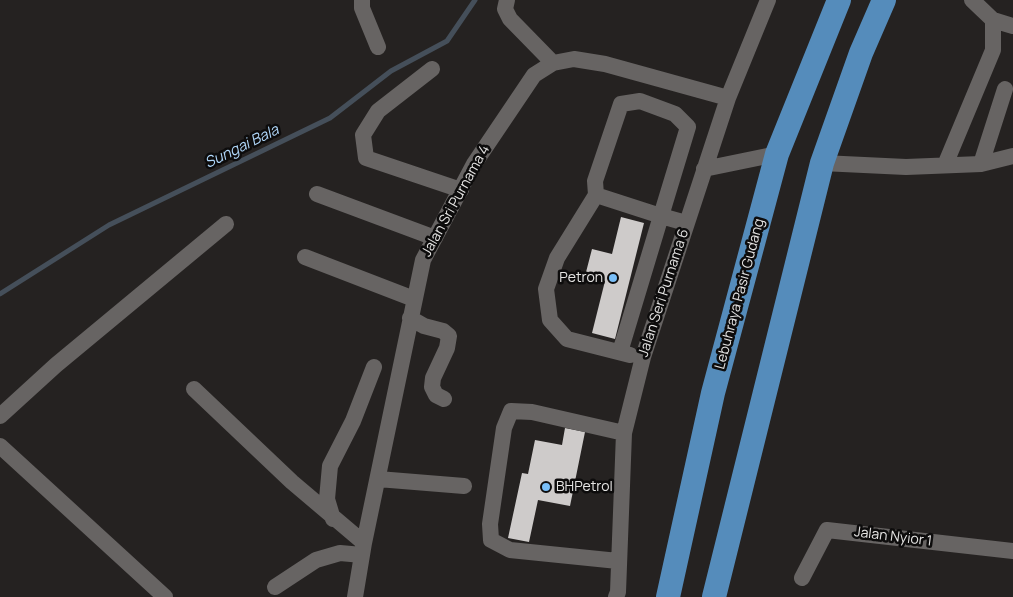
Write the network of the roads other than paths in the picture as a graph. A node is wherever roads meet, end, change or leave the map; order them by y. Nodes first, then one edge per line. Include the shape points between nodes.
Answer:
1 (362, 0) edge
2 (507, 0) edge
3 (768, 0) edge
4 (839, 0) edge
5 (884, 0) edge
6 (972, 0) edge
7 (993, 20) junction
8 (1013, 26) edge
9 (378, 48) dead end
10 (554, 63) junction
11 (432, 69) dead end
12 (980, 83) junction
13 (1009, 91) edge
14 (728, 98) junction
15 (777, 154) junction
16 (1013, 156) edge
17 (822, 164) junction
18 (981, 164) junction
19 (945, 166) junction
20 (704, 169) junction
21 (461, 190) junction
22 (318, 194) dead end
23 (596, 195) junction
24 (661, 216) junction
25 (686, 222) junction
26 (226, 224) dead end
27 (435, 238) junction
28 (305, 257) dead end
29 (414, 299) junction
30 (410, 318) junction
31 (620, 352) junction
32 (643, 357) junction
33 (374, 367) dead end
34 (194, 389) dead end
35 (444, 399) dead end
36 (0, 416) edge
37 (624, 433) junction
38 (0, 446) edge
39 (378, 479) junction
40 (464, 486) dead end
41 (334, 519) junction
42 (363, 549) junction
43 (1013, 551) edge
44 (618, 561) junction
45 (802, 578) dead end
46 (274, 587) dead end
47 (618, 595) edge
48 (165, 597) edge
49 (355, 597) edge
50 (668, 597) edge
51 (714, 597) edge

1 - 9 street via 362,8
2 - 10 street via 505,9 510,19
3 - 14 street, Jalan Seri Purnama 6
4 - 15 highway, Lebuhraya Pasir Gudang
5 - 17 highway via 861,53
6 - 7 street
7 - 8 street
7 - 12 street via 993,50
10 - 14 street, Jalan Sri Purnama 4 via 574,59 605,64
10 - 21 street, Jalan Sri Purnama 4 via 534,75 474,164
11 - 21 street via 378,111 363,135 366,158
12 - 13 street
12 - 19 street
13 - 18 street
14 - 20 street, Jalan Seri Purnama 6
15 - 20 street
15 - 50 highway, Lebuhraya Pasir Gudang via 713,393
16 - 18 street
17 - 19 street
17 - 51 highway
18 - 19 street
20 - 25 street, Jalan Seri Purnama 6
21 - 27 street, Jalan Sri Purnama 4
22 - 27 street
23 - 24 street
23 - 24 street via 596,181 621,104 640,101 675,114 688,127
23 - 31 street via 557,258 546,289 550,320 568,339
24 - 25 street
24 - 31 street
25 - 32 street, Jalan Seri Purnama 6
26 - 36 street via 56,365
27 - 29 street, Jalan Sri Purnama 4 via 423,260
28 - 29 street
29 - 30 street, Jalan Sri Purnama 4
30 - 35 street via 449,336 432,387 436,395
30 - 39 street, Jalan Sri Purnama 4
31 - 32 street
32 - 37 street, Jalan Seri Purnama 6
33 - 41 street via 353,421 330,466 327,499
34 - 41 street
37 - 44 street, Jalan Seri Purnama 6
37 - 44 street via 532,412 511,411 504,428 490,524 491,540 510,550
38 - 48 street
39 - 40 street
39 - 42 street, Jalan Sri Purnama 4
41 - 42 street
42 - 46 street via 316,560
42 - 49 street, Jalan Sri Purnama 4
43 - 45 street, Jalan Nyior 1 via 827,530
44 - 47 street, Jalan Seri Purnama 6

